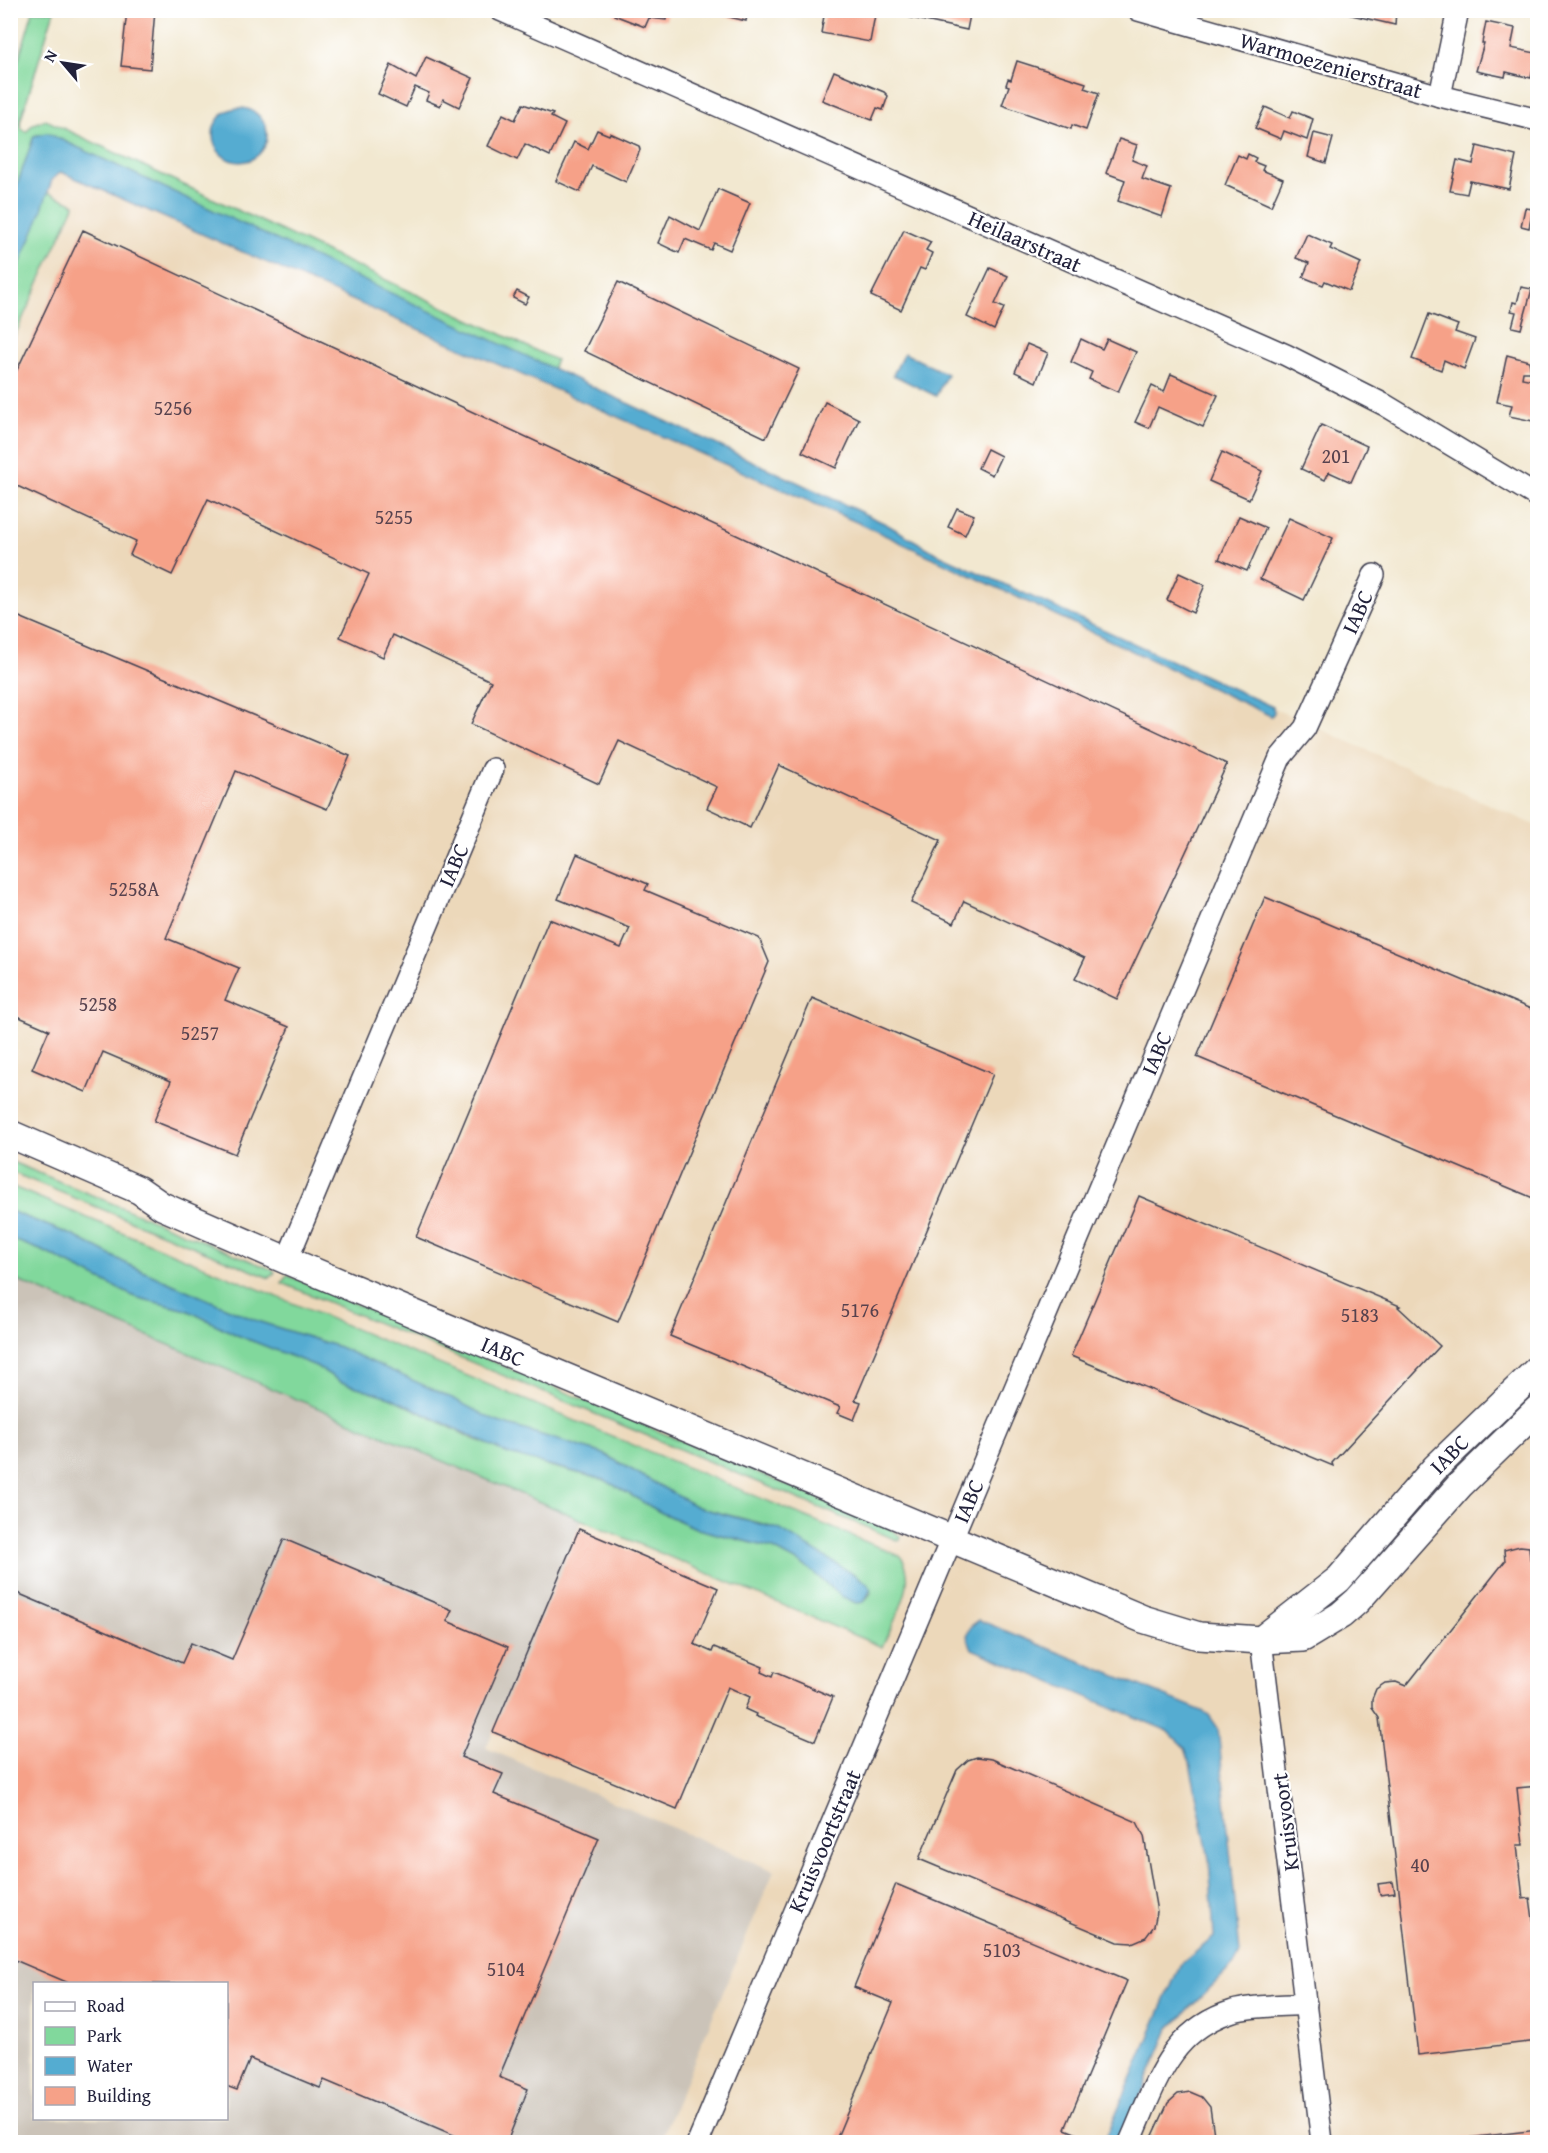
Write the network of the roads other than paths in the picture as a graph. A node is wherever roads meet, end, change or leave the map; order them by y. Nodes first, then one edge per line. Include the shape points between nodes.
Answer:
1 (500, 10) edge
2 (1138, 10) edge
3 (1458, 10) edge
4 (1440, 96) junction
5 (1538, 120) edge
6 (1538, 497) edge
7 (1374, 575) dead end
8 (493, 769) dead end
9 (10, 1134) edge
10 (10, 1150) edge
11 (162, 1206) junction
12 (287, 1260) junction
13 (1536, 1372) edge
14 (1538, 1409) edge
15 (952, 1539) junction
16 (1262, 1640) junction
17 (1306, 2004) junction
18 (698, 2142) edge
19 (1130, 2142) edge
20 (1322, 2142) edge

1 - 6 street, Heilaarstraat via 1286,355 1395,410
2 - 4 street, Warmoezenierstraat
3 - 4 street, Warmoezenierstraat
4 - 5 street
7 - 15 street, IABC via 1305,728 1280,758
8 - 12 street, IABC
9 - 11 street, IABC via 139,1190
10 - 11 street, IABC via 136,1203
11 - 12 street, IABC
12 - 15 street, IABC
13 - 16 street, IABC via 1434,1468 1339,1579
14 - 16 street, IABC via 1460,1485 1372,1586 1341,1615 1303,1638
15 - 16 street, IABC via 1179,1632 1220,1639
15 - 18 street, Kruisvoortstraat
16 - 17 street, Kruisvoort
17 - 19 street via 1235,2010 1209,2020 1186,2036 1168,2057
17 - 20 street, Kruisvoort

